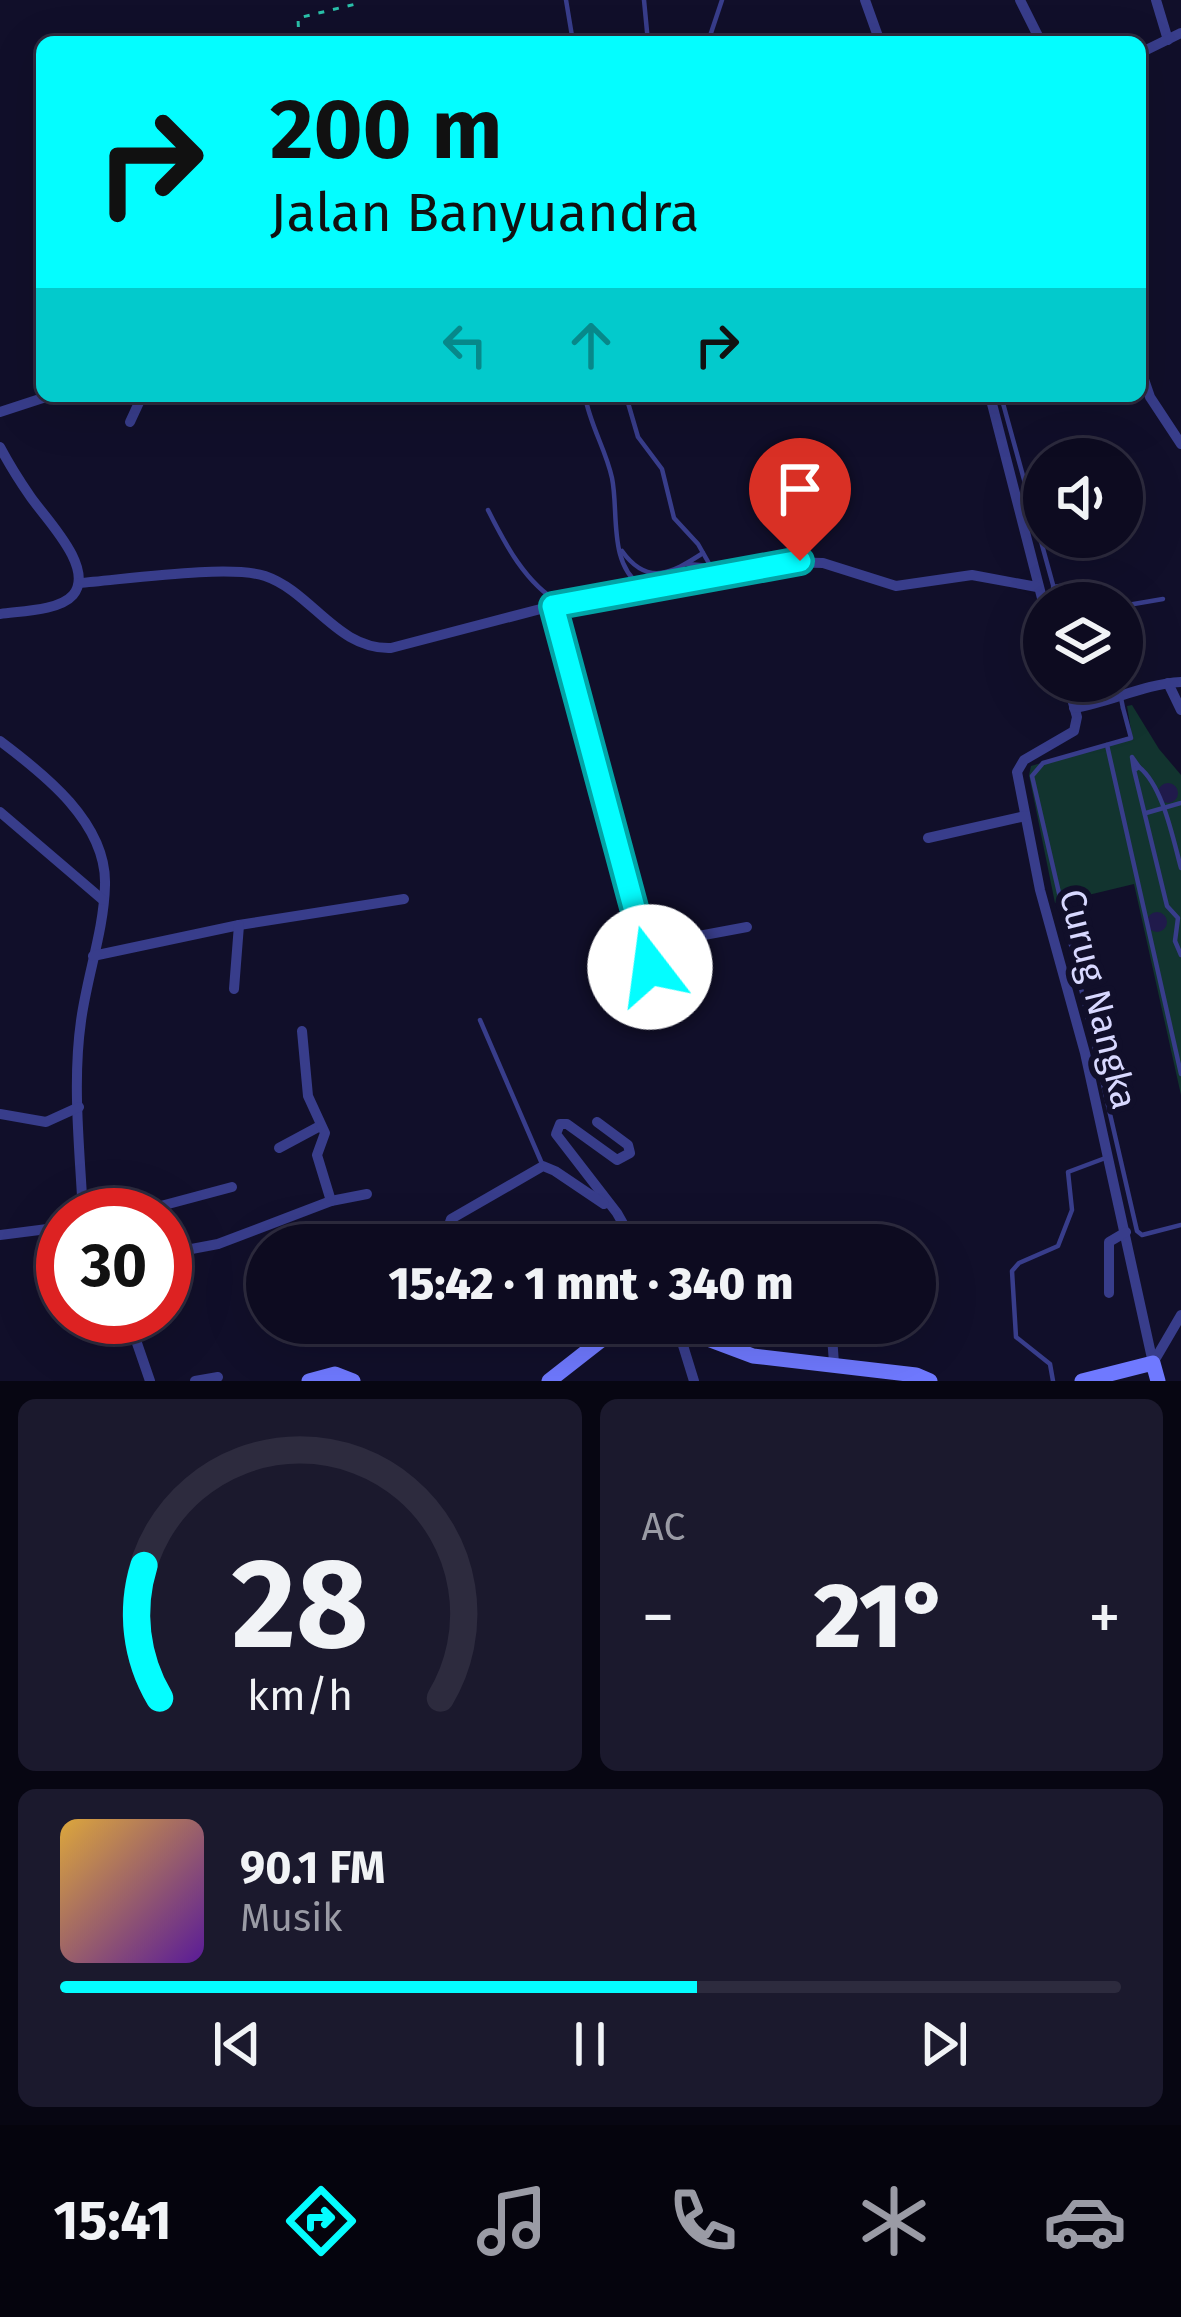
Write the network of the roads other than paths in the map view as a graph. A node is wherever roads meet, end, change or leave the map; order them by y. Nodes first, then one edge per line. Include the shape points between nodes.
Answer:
1 (566, 0) edge
2 (644, 0) edge
3 (722, 0) edge
4 (865, 0) edge
5 (1019, 0) edge
6 (1156, 0) edge
7 (1181, 33) edge
8 (572, 36) edge
9 (647, 36) edge
10 (710, 36) edge
11 (878, 36) edge
12 (1038, 36) edge
13 (1168, 40) junction
14 (1146, 50) edge
15 (1146, 385) edge
16 (36, 400) edge
17 (139, 402) edge
18 (587, 402) edge
19 (628, 402) edge
20 (991, 402) edge
21 (1002, 402) edge
22 (0, 412) edge
23 (130, 422) dead end
24 (1181, 444) edge
25 (0, 447) edge
26 (488, 510) dead end
27 (617, 545) junction
28 (703, 553) junction
29 (687, 564) junction
30 (713, 570) junction
31 (1036, 582) edge
32 (1052, 582) edge
33 (79, 584) junction
34 (1023, 584) edge
35 (645, 589) junction
36 (1163, 599) dead end
37 (1143, 602) edge
38 (558, 605) junction
39 (0, 614) edge
40 (1175, 682) edge
41 (1073, 702) edge
42 (1122, 702) edge
43 (1075, 708) junction
44 (1181, 710) edge
45 (1126, 739) junction
46 (0, 740) edge
47 (1107, 745) junction
48 (1136, 769) junction
49 (1181, 803) edge
50 (1165, 809) junction
51 (0, 812) edge
52 (1145, 814) junction
53 (1025, 816) junction
54 (928, 838) dead end
55 (1181, 868) edge
56 (404, 899) dead end
57 (103, 900) junction
58 (239, 925) junction
59 (747, 927) dead end
60 (645, 946) junction
61 (1181, 955) edge
62 (93, 956) junction
63 (234, 989) dead end
64 (635, 1014) dead end
65 (480, 1020) dead end
66 (302, 1031) dead end
67 (1181, 1073) edge
68 (79, 1107) junction
69 (0, 1114) edge
70 (597, 1122) dead end
71 (320, 1126) junction
72 (279, 1148) dead end
73 (1108, 1157) junction
74 (542, 1166) junction
75 (232, 1187) dead end
76 (82, 1188) edge
77 (367, 1194) dead end
78 (192, 1198) edge
79 (331, 1201) junction
80 (617, 1213) junction
81 (449, 1224) edge
82 (623, 1224) edge
83 (1181, 1225) edge
84 (36, 1230) edge
85 (1126, 1232) junction
86 (0, 1235) edge
87 (192, 1249) edge
88 (1109, 1293) dead end
89 (1181, 1315) edge
90 (137, 1344) edge
91 (596, 1344) edge
92 (682, 1344) edge
93 (723, 1344) edge
94 (833, 1344) edge
95 (834, 1363) junction
96 (1153, 1363) junction
97 (218, 1377) dead end
98 (150, 1381) edge
99 (196, 1381) edge
100 (308, 1381) edge
101 (353, 1381) edge
102 (549, 1381) edge
103 (694, 1381) edge
104 (930, 1381) edge
105 (1053, 1381) edge
106 (1082, 1381) edge
107 (1158, 1381) edge

1 - 8 lane
2 - 9 lane
3 - 10 lane
4 - 11 street
5 - 12 street
6 - 13 street
7 - 13 street
13 - 14 street
15 - 24 street
16 - 22 street
17 - 23 street
18 - 27 lane via 611,477
19 - 28 lane via 638,437 662,469 674,518
20 - 31 street
21 - 32 lane
25 - 33 street via 67,546
26 - 38 lane
27 - 29 lane via 643,573
27 - 35 lane via 630,579
28 - 29 lane
28 - 30 lane
29 - 30 lane
30 - 34 street via 812,561 896,586 972,575
30 - 35 street
33 - 38 street via 261,574 370,649
33 - 39 street via 64,602
35 - 38 street
36 - 37 lane
38 - 60 street
40 - 43 street
40 - 44 street
41 - 43 street
42 - 45 lane, bridge via 1133,735
43 - 53 street, Curug Nangka via 1072,734 1017,766
45 - 47 lane
45 - 48 lane
46 - 57 street via 90,830 101,854
47 - 67 lane
47 - 83 lane via 1043,763 1032,776 1137,1232
48 - 50 lane via 1147,773
48 - 52 lane
49 - 50 lane
50 - 52 lane
50 - 55 lane
51 - 57 street
52 - 61 lane via 1167,906 1178,918
53 - 54 street
53 - 73 street, Curug Nangka
56 - 58 street
57 - 62 street
58 - 62 street
58 - 63 street
59 - 60 street
60 - 64 street via 650,967
62 - 68 street
65 - 74 lane
66 - 71 street via 305,1084
68 - 69 street via 46,1122
68 - 76 street
70 - 80 street via 628,1145 628,1155 617,1160 567,1124 555,1132
71 - 72 street
71 - 79 street via 317,1158
73 - 85 street, Curug Nangka
73 - 105 lane via 1068,1172 1072,1210 1058,1246 1012,1270 1016,1337 1050,1364
74 - 80 street
74 - 81 street
75 - 78 street
77 - 79 street
79 - 87 street
80 - 82 street
84 - 86 street
85 - 88 street via 1109,1242
85 - 96 street, Curug Nangka
89 - 96 street
90 - 98 street
91 - 102 main road
92 - 103 street
93 - 95 main road via 753,1356
94 - 95 street
95 - 104 main road
96 - 106 main road
96 - 107 main road
97 - 99 street
100 - 101 main road via 335,1374

